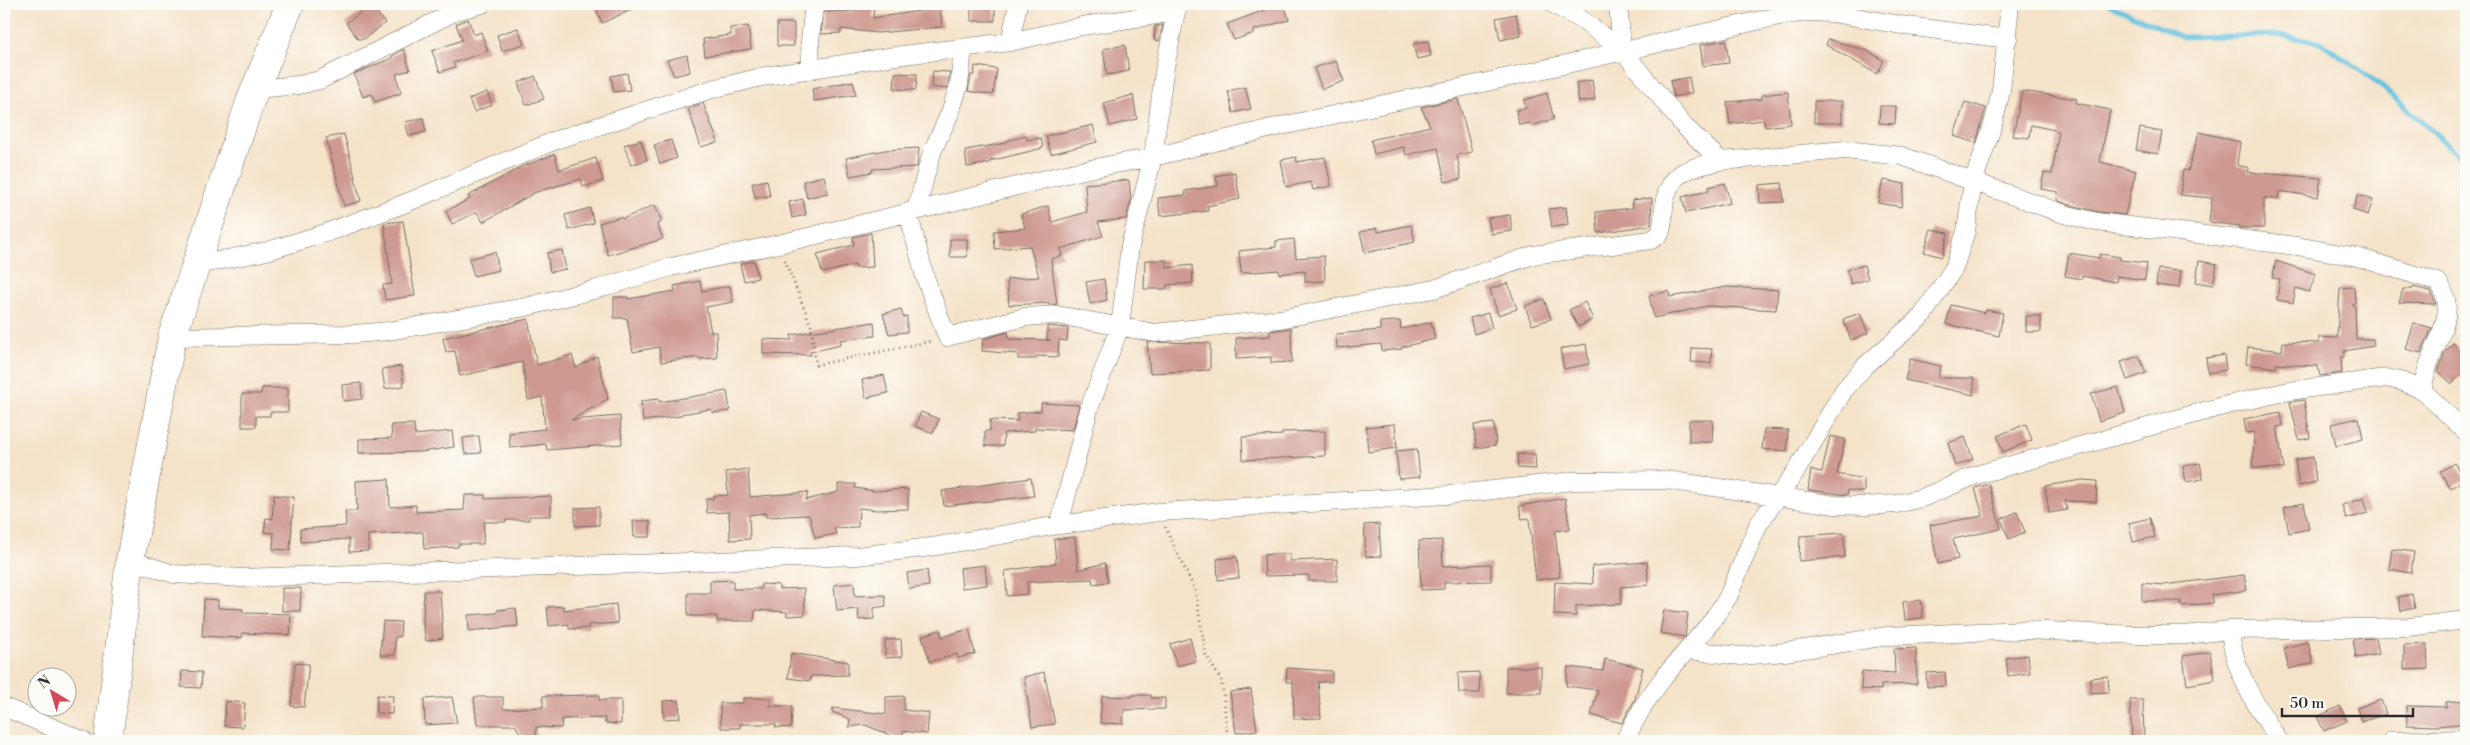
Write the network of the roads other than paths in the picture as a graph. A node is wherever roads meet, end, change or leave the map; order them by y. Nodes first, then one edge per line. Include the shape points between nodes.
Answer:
1 (290, 4) edge
2 (482, 4) edge
3 (814, 4) edge
4 (1018, 4) edge
5 (1553, 4) edge
6 (1618, 4) edge
7 (2010, 4) edge
8 (1178, 8) edge
9 (2008, 40) junction
10 (1010, 42) junction
11 (963, 49) junction
12 (1622, 50) junction
13 (811, 70) junction
14 (256, 88) junction
15 (1152, 157) junction
16 (1721, 161) junction
17 (1973, 182) junction
18 (912, 211) junction
19 (197, 265) junction
20 (1120, 326) junction
21 (172, 336) junction
22 (2422, 390) junction
23 (2466, 432) edge
24 (1776, 497) junction
25 (1059, 525) junction
26 (130, 560) junction
27 (2466, 620) edge
28 (2230, 630) junction
29 (1688, 650) junction
30 (4, 707) edge
31 (2466, 739) edge
32 (84, 741) edge
33 (108, 741) edge
34 (1624, 741) edge
35 (2280, 741) edge
36 (2391, 741) edge

1 - 14 main road
2 - 14 street via 456,11 320,80
3 - 13 street
4 - 10 street
5 - 12 street via 1582,20
6 - 12 street
7 - 9 street
8 - 10 street
8 - 15 street via 1164,72
9 - 12 street via 1808,12
9 - 17 street via 1995,116
10 - 11 street
11 - 13 street
11 - 18 street via 959,85
12 - 15 street
12 - 16 street via 1684,126
13 - 19 street via 766,76 647,110 556,140 406,204 326,233 267,251
14 - 19 main road
15 - 18 street via 1079,170
15 - 20 street via 1130,246
16 - 17 street via 1808,152 1871,152 1902,156
16 - 20 street via 1684,170 1675,179 1666,197 1660,234 1651,240 1533,254 1434,289 1280,319 1154,333
17 - 22 street via 2064,214 2097,222 2297,246 2357,257 2438,282 2445,291 2448,304
17 - 24 street via 1966,231 1954,268 1940,292 1922,316 1844,390 1796,471
18 - 20 street via 926,277 947,337 1025,317 1057,315
18 - 21 street via 671,267 526,307 424,326 355,334
19 - 21 main road
20 - 25 street via 1088,409
21 - 26 main road
22 - 23 street
22 - 24 street via 2386,378 2289,391 2206,410 2047,454 1896,504 1835,505
24 - 25 street via 1666,480 1583,481 1448,495 1159,512
24 - 29 street via 1758,526 1728,597
25 - 26 street via 856,556 316,577 192,576 174,574
26 - 33 main road
27 - 28 street via 2393,628
28 - 29 street via 2166,635 2024,630 1888,636 1741,656
28 - 35 street via 2234,658 2242,678
29 - 34 street via 1644,703
30 - 32 street
31 - 36 street

